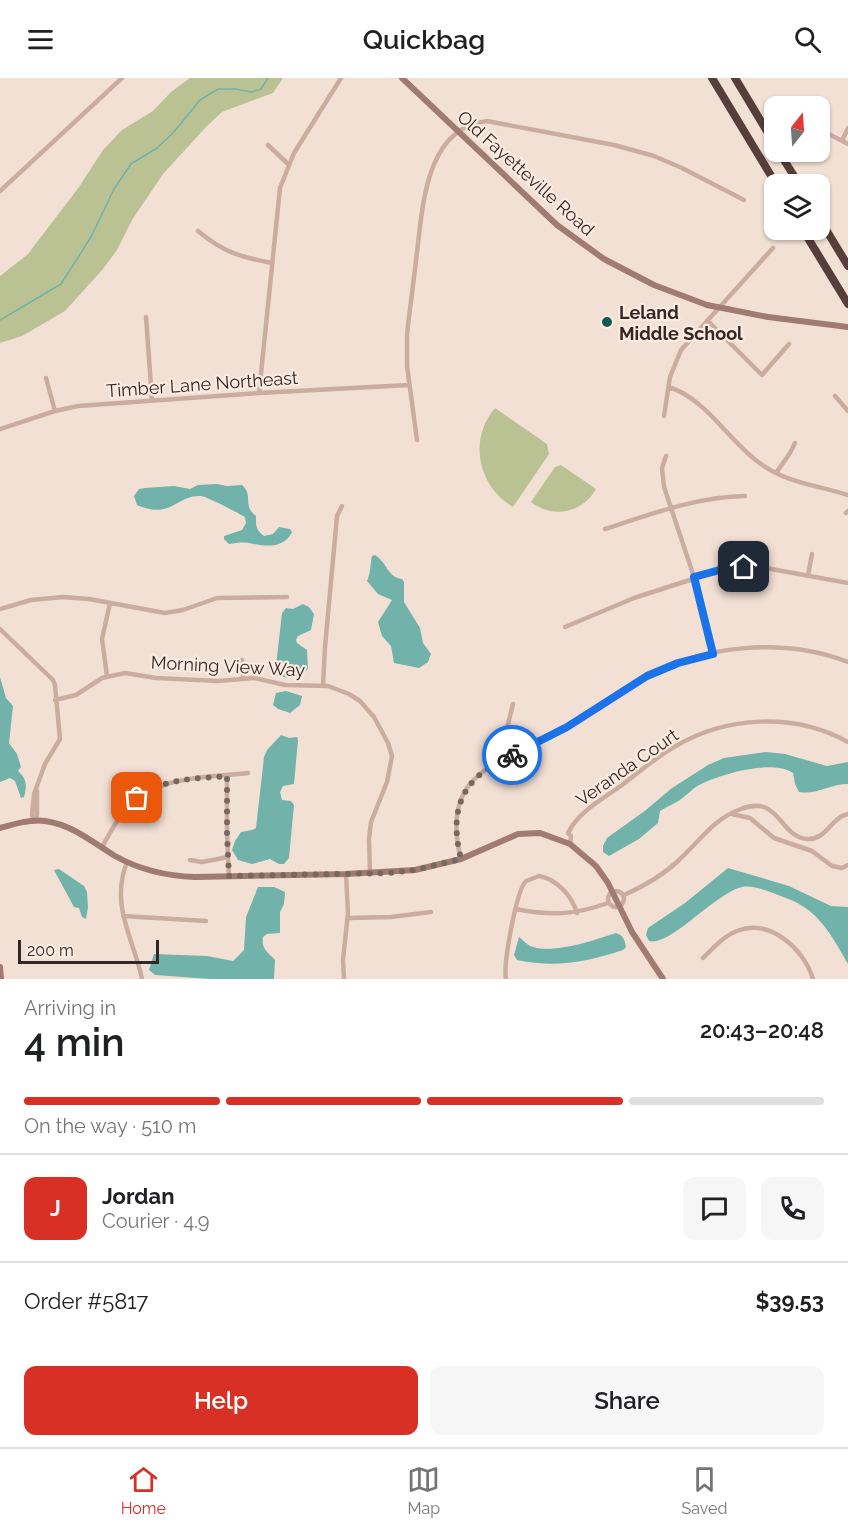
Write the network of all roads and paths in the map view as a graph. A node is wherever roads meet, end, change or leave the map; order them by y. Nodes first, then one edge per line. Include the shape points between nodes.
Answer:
1 (122, 78) edge
2 (341, 78) edge
3 (402, 78) edge
4 (712, 78) edge
5 (735, 78) edge
6 (764, 126) edge
7 (848, 128) edge
8 (458, 132) junction
9 (830, 135) edge
10 (842, 141) junction
11 (848, 144) edge
12 (268, 145) dead end
13 (288, 164) junction
14 (770, 174) edge
15 (0, 191) edge
16 (744, 200) dead end
17 (198, 231) dead end
18 (830, 236) edge
19 (809, 240) edge
20 (773, 248) dead end
21 (272, 263) junction
22 (848, 266) edge
23 (848, 304) edge
24 (719, 308) junction
25 (146, 317) dead end
26 (708, 321) junction
27 (848, 327) edge
28 (789, 344) dead end
29 (46, 378) dead end
30 (409, 385) junction
31 (669, 387) junction
32 (259, 393) junction
33 (835, 396) dead end
34 (152, 400) junction
35 (55, 411) junction
36 (848, 411) edge
37 (664, 416) dead end
38 (0, 429) edge
39 (417, 440) dead end
40 (795, 442) dead end
41 (666, 456) dead end
42 (776, 473) junction
43 (848, 495) edge
44 (745, 496) dead end
45 (342, 506) dead end
46 (670, 508) junction
47 (605, 529) dead end
48 (812, 554) dead end
49 (808, 575) junction
50 (694, 577) junction
51 (848, 583) edge
52 (287, 597) dead end
53 (110, 603) junction
54 (0, 609) edge
55 (565, 627) dead end
56 (0, 629) edge
57 (713, 654) junction
58 (242, 660) dead end
59 (848, 662) edge
60 (107, 676) junction
61 (243, 678) junction
62 (323, 685) junction
63 (56, 700) junction
64 (513, 704) dead end
65 (848, 742) edge
66 (507, 757) junction
67 (248, 773) dead end
68 (227, 776) junction
69 (732, 814) junction
70 (848, 814) edge
71 (34, 821) junction
72 (0, 828) edge
73 (568, 833) junction
74 (557, 838) junction
75 (570, 844) junction
76 (102, 847) junction
77 (228, 857) junction
78 (461, 859) junction
79 (190, 860) dead end
80 (127, 862) junction
81 (848, 865) edge
82 (370, 873) junction
83 (346, 874) junction
84 (229, 876) junction
85 (614, 894) junction
86 (624, 895) junction
87 (608, 903) junction
88 (619, 905) junction
89 (516, 909) junction
90 (431, 912) dead end
91 (577, 913) junction
92 (123, 916) junction
93 (348, 918) junction
94 (206, 921) dead end
95 (703, 958) dead end
96 (0, 967) edge
97 (1, 979) edge
98 (142, 979) edge
99 (344, 979) edge
100 (506, 979) edge
101 (663, 979) edge
102 (813, 979) edge

1 - 15 street
2 - 13 street
3 - 8 street, Old Fayetteville Road
4 - 14 highway
5 - 6 highway
7 - 10 street
8 - 16 street via 488,120 614,145 672,164
8 - 24 street, Old Fayetteville Road via 582,245 654,285
8 - 30 street via 436,159 424,193 407,335
9 - 10 street
10 - 11 street
12 - 13 street
13 - 21 street via 278,199
17 - 21 street via 232,254
18 - 22 highway
19 - 23 highway
20 - 24 street
21 - 32 street
24 - 26 street
24 - 27 street, Old Fayetteville Road
25 - 34 street
26 - 28 street via 762,375
26 - 31 street via 681,350
29 - 35 street
30 - 32 street, Timber Lane Northeast
30 - 39 street
31 - 37 street
31 - 42 street via 690,397 750,456
32 - 34 street, Timber Lane Northeast
33 - 36 street
34 - 35 street, Timber Lane Northeast
35 - 38 street, Timber Lane Northeast
40 - 42 street
41 - 46 street via 662,473
42 - 43 street
44 - 46 street via 710,498
45 - 62 street via 337,516
46 - 47 street
46 - 50 street
48 - 49 street
49 - 50 street via 744,567
49 - 51 street
50 - 55 street via 616,604
50 - 57 street
52 - 53 street via 217,598 165,613
53 - 54 street via 48,598
53 - 60 street via 102,639
56 - 63 street via 53,680
57 - 59 street via 783,647
57 - 66 street via 647,676 561,731
58 - 61 street
60 - 61 street, Morning View Way via 131,673 218,681
60 - 63 street, Morning View Way via 75,695
61 - 62 street, Morning View Way via 290,686
62 - 82 street, Morning View Way via 349,694 366,706 392,752 389,776 370,827
63 - 71 street via 59,742 36,789
64 - 66 street via 505,736
65 - 73 street, Veranda Court via 781,722 714,729 668,751 578,817
66 - 78 street via 480,773 461,798 456,821
67 - 68 street
68 - 76 street via 171,782 151,789 125,810
68 - 77 street
69 - 70 street via 748,807 764,807 796,835 809,839 824,834 835,820
69 - 81 street via 750,818 774,838 812,851 832,866
69 - 86 street via 713,824 664,873
71 - 72 street
71 - 76 street via 69,828
73 - 74 street, Veranda Court
73 - 75 street
74 - 75 street
74 - 78 street via 540,833 518,834
75 - 85 street via 596,866
76 - 80 street
77 - 79 street
77 - 84 street
78 - 82 street via 415,870
80 - 84 street via 172,875
80 - 92 street via 120,891
82 - 83 street
83 - 84 street
83 - 93 street
85 - 86 street
85 - 87 street
85 - 88 street
86 - 88 street
87 - 88 street
87 - 91 street
88 - 101 street
89 - 91 street via 547,915
89 - 91 street via 523,883 538,876 559,886 572,900
89 - 100 street
90 - 93 street
92 - 94 street
92 - 98 street
93 - 99 street
95 - 102 street via 732,933 760,929 794,947
96 - 97 street

